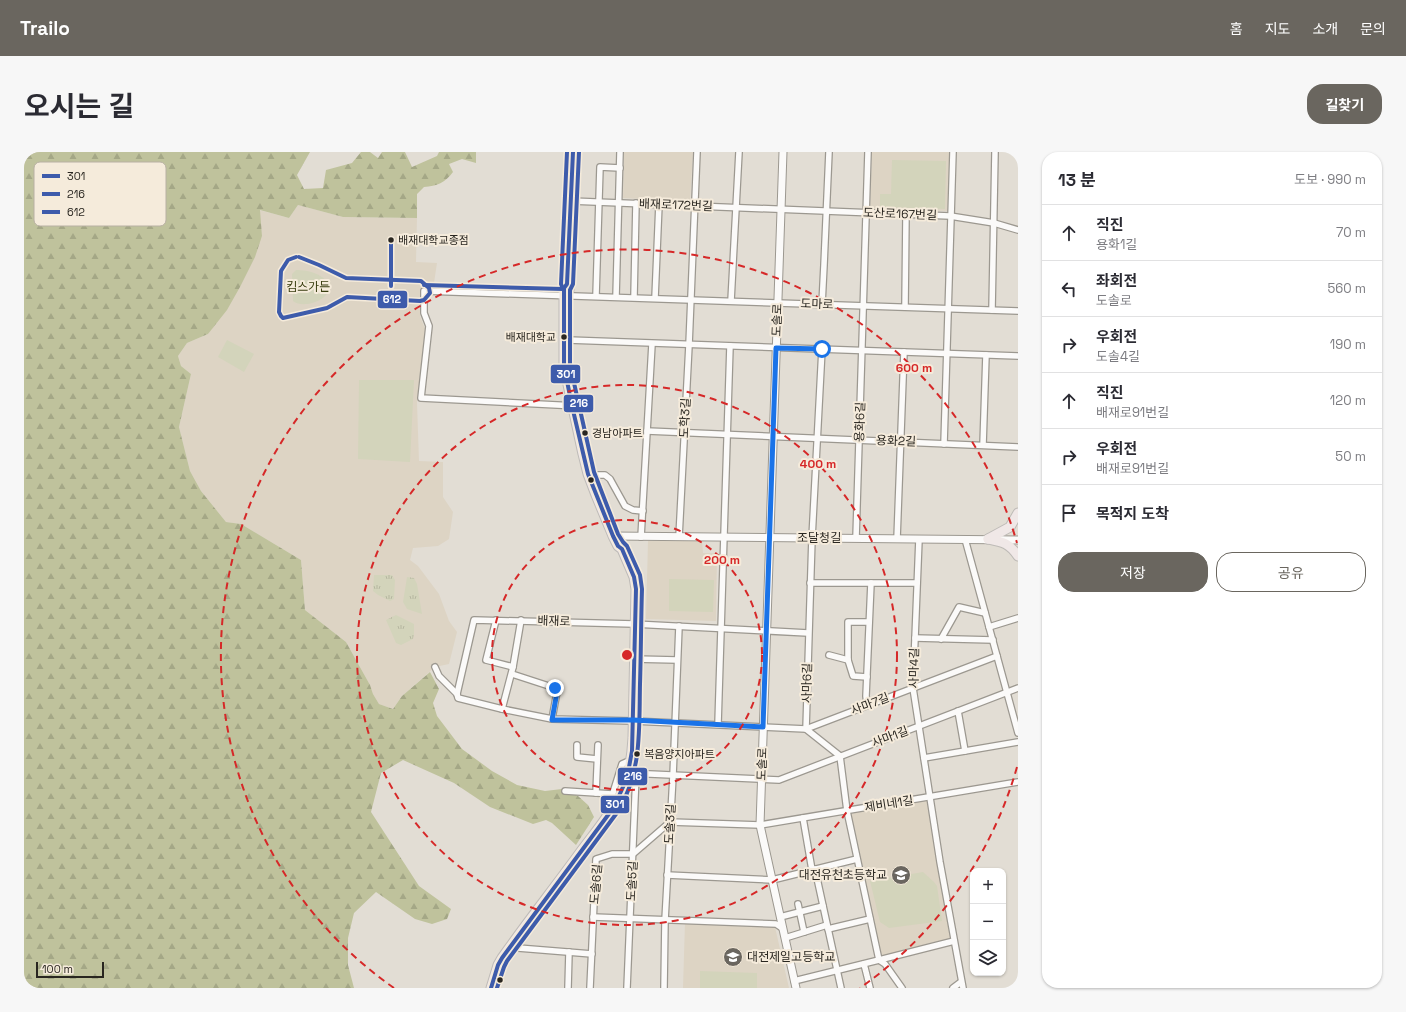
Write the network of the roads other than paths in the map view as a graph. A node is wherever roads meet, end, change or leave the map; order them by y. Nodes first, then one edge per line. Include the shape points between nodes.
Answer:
1 (573, 152) edge
2 (620, 152) edge
3 (697, 152) edge
4 (739, 152) edge
5 (783, 152) edge
6 (829, 152) edge
7 (868, 152) edge
8 (953, 152) edge
9 (995, 152) edge
10 (620, 168) junction
11 (571, 201) junction
12 (599, 202) junction
13 (619, 203) junction
14 (636, 203) junction
15 (659, 204) junction
16 (695, 206) junction
17 (736, 207) junction
18 (781, 209) junction
19 (826, 211) junction
20 (866, 212) junction
21 (906, 214) junction
22 (950, 216) junction
23 (994, 223) junction
24 (1018, 230) edge
25 (566, 295) junction
26 (596, 296) junction
27 (616, 297) junction
28 (634, 297) junction
29 (655, 298) junction
30 (691, 299) junction
31 (731, 301) junction
32 (778, 302) junction
33 (822, 304) junction
34 (864, 306) junction
35 (904, 307) junction
36 (947, 308) junction
37 (992, 310) junction
38 (1018, 311) edge
39 (568, 340) junction
40 (652, 344) junction
41 (689, 345) junction
42 (730, 346) junction
43 (776, 348) junction
44 (822, 349) junction
45 (862, 351) junction
46 (904, 352) junction
47 (946, 354) junction
48 (986, 355) junction
49 (1018, 356) edge
50 (575, 406) junction
51 (647, 431) junction
52 (685, 432) junction
53 (727, 434) junction
54 (773, 436) junction
55 (817, 438) junction
56 (859, 440) junction
57 (901, 442) junction
58 (944, 444) junction
59 (983, 445) junction
60 (1018, 447) edge
61 (593, 475) junction
62 (643, 511) junction
63 (1018, 513) edge
64 (616, 536) junction
65 (641, 537) junction
66 (679, 537) junction
67 (724, 538) junction
68 (770, 538) junction
69 (812, 538) junction
70 (856, 538) junction
71 (897, 539) junction
72 (919, 539) junction
73 (965, 539) junction
74 (988, 539) junction
75 (1018, 540) edge
76 (1018, 556) edge
77 (810, 583) junction
78 (871, 583) junction
79 (917, 583) junction
80 (985, 613) junction
81 (1018, 618) edge
82 (496, 620) junction
83 (521, 620) junction
84 (869, 622) junction
85 (634, 624) junction
86 (678, 626) junction
87 (989, 627) junction
88 (722, 628) junction
89 (767, 631) junction
90 (808, 633) junction
91 (915, 638) junction
92 (941, 639) junction
93 (992, 640) junction
94 (829, 655) dead end
95 (997, 656) junction
96 (634, 659) junction
97 (677, 660) junction
98 (848, 660) junction
99 (435, 667) dead end
100 (513, 667) junction
101 (512, 674) junction
102 (867, 677) junction
103 (913, 688) junction
104 (1018, 688) edge
105 (1007, 692) junction
106 (457, 694) junction
107 (867, 705) junction
108 (502, 709) junction
109 (958, 711) junction
110 (552, 720) junction
111 (633, 720) junction
112 (674, 723) junction
113 (718, 724) junction
114 (919, 726) junction
115 (763, 727) junction
116 (806, 729) junction
117 (1018, 733) edge
118 (1018, 742) edge
119 (577, 745) dead end
120 (598, 745) dead end
121 (965, 751) junction
122 (840, 756) junction
123 (598, 758) junction
124 (924, 758) junction
125 (631, 760) junction
126 (632, 773) junction
127 (673, 776) junction
128 (762, 779) junction
129 (1018, 782) edge
130 (565, 791) dead end
131 (596, 793) junction
132 (612, 794) junction
133 (930, 797) junction
134 (847, 811) junction
135 (803, 818) junction
136 (605, 819) junction
137 (670, 822) junction
138 (760, 825) junction
139 (633, 854) junction
140 (857, 859) junction
141 (814, 870) junction
142 (667, 875) junction
143 (772, 880) junction
144 (798, 904) dead end
145 (823, 906) junction
146 (800, 912) junction
147 (593, 917) junction
148 (780, 917) junction
149 (630, 919) junction
150 (870, 919) junction
151 (665, 920) junction
152 (828, 927) junction
153 (782, 928) junction
154 (804, 932) junction
155 (785, 938) junction
156 (954, 940) junction
157 (510, 946) junction
158 (569, 952) junction
159 (592, 954) junction
160 (879, 960) junction
161 (864, 964) junction
162 (838, 970) junction
163 (795, 984) edge
164 (962, 985) edge
165 (492, 988) edge
166 (568, 988) edge
167 (590, 988) edge
168 (628, 988) edge
169 (664, 988) edge
170 (841, 988) edge
171 (870, 988) edge
172 (902, 988) edge
173 (953, 988) edge

1 - 11 main road
2 - 10 street
3 - 16 street, 도학3길
4 - 17 street
5 - 18 street, 도솔로
6 - 19 street
7 - 20 street, 용화6길
8 - 22 street
9 - 23 street
10 - 12 street via 600,167
10 - 13 street
11 - 12 street, 배재로172번길
11 - 25 main road via 567,284 569,288
12 - 13 street, 배재로172번길
12 - 26 street
13 - 14 street, 배재로172번길
13 - 27 street
14 - 15 street, 배재로172번길
14 - 28 street
15 - 16 street, 배재로172번길
15 - 29 street
16 - 17 street, 배재로172번길
16 - 30 street, 도학3길
17 - 18 street, 배재로172번길
17 - 31 street
18 - 19 street, 도산로167번길
18 - 32 street, 도솔로
19 - 20 street, 도산로167번길
19 - 33 street
20 - 21 street, 도산로167번길
20 - 34 street, 용화6길
21 - 22 street, 도산로167번길
21 - 35 street
22 - 23 street, 도산로167번길
22 - 36 street
23 - 24 street, 도산로167번길
23 - 37 street
25 - 26 street, 도마로
25 - 39 main road
25 - 50 main road via 564,366
25 - 50 street via 424,290 424,314 429,331 421,398
26 - 27 street, 도마로
27 - 28 street, 도마로
28 - 29 street, 도마로
29 - 30 street, 도마로
30 - 31 street, 도마로
30 - 41 street, 도학3길
31 - 32 street, 도마로
32 - 33 street, 도마로
32 - 43 street, 도솔로
33 - 34 street, 도마로
34 - 35 street, 도마로
34 - 45 street, 용화6길
35 - 36 street, 도마로
36 - 37 street, 도마로
36 - 47 street
37 - 38 street, 도마로
39 - 40 street
39 - 50 main road
40 - 41 street
40 - 51 street
41 - 42 street
41 - 52 street, 도학3길
42 - 43 street
42 - 53 street
43 - 44 street
43 - 54 street, 도솔로
44 - 45 street
44 - 55 street, 사마6길
45 - 46 street
45 - 56 street, 용화6길
46 - 47 street
46 - 57 street
47 - 48 street
47 - 58 street
48 - 49 street
48 - 59 street
50 - 61 main road
50 - 64 main road via 588,474
51 - 52 street, 용화2길
51 - 62 street
52 - 53 street, 용화2길
52 - 66 street, 도학3길
53 - 54 street, 용화2길
53 - 67 street
54 - 55 street, 용화2길
54 - 68 street, 도솔로
55 - 56 street, 용화2길
55 - 69 street, 사마6길
56 - 57 street, 용화2길
56 - 70 street, 용화6길
57 - 58 street, 용화2길
57 - 71 street
58 - 59 street, 용화2길
59 - 60 street, 용화2길
61 - 62 street via 605,475 610,479 625,506
61 - 64 main road
62 - 65 street
63 - 74 main road via 1010,527
64 - 65 street, 조달청길
64 - 85 main road via 618,546 622,549 634,576
65 - 66 street, 조달청길
66 - 67 street, 조달청길
67 - 68 street, 조달청길
67 - 88 street
68 - 69 street, 조달청길
68 - 89 street, 도솔로
69 - 70 street, 조달청길
69 - 77 street, 사마6길
70 - 71 street, 조달청길
71 - 72 street, 조달청길
72 - 73 street, 조달청길
72 - 79 street, 사마4길
73 - 74 street, 조달청길
73 - 80 street
74 - 75 street, 조달청길
74 - 76 main road via 1003,542
77 - 78 street
77 - 90 street, 사마6길
78 - 79 street
78 - 84 street
79 - 91 street, 사마4길
80 - 87 street
80 - 92 street via 959,607
81 - 87 street
82 - 83 street, 배재로
82 - 100 street via 486,660
82 - 106 street, 배재로 via 474,620
83 - 85 street, 배재로
83 - 100 street
84 - 98 street via 848,622
84 - 102 street
85 - 86 street, 배재로
85 - 96 main road
86 - 88 street, 배재로
86 - 97 street, 도솔3길
87 - 93 street
88 - 89 street, 배재로
88 - 113 street
89 - 90 street, 배재로
89 - 115 street, 도솔로
90 - 116 street, 사마6길
91 - 92 street
91 - 103 street, 사마4길
92 - 93 street
93 - 95 street
94 - 98 street
95 - 103 street, 사마7길
95 - 105 street
96 - 97 street
96 - 111 main road
97 - 112 street, 도솔3길
98 - 102 street via 853,676
99 - 106 street via 439,676
100 - 101 street
101 - 108 street
101 - 110 street via 555,688 557,692
102 - 107 street
103 - 107 street, 사마7길
103 - 114 street, 사마4길
104 - 105 street, 사마1길
105 - 109 street, 사마1길
105 - 117 street
106 - 108 street, 사마7길 via 458,698
107 - 116 street, 사마7길
108 - 110 street, 사마7길
109 - 114 street, 사마1길
109 - 121 street
110 - 111 street, 사마7길
111 - 112 street, 사마7길
111 - 125 main road
112 - 113 street, 사마7길
112 - 127 street, 도솔3길
113 - 115 street, 사마7길
114 - 122 street, 사마1길
114 - 124 street, 사마4길
115 - 116 street, 사마7길
115 - 128 street, 도솔로
116 - 122 street
118 - 121 street
119 - 123 street via 577,757
120 - 123 street
121 - 124 street
122 - 128 street, 사마1길 via 779,780
122 - 134 street
123 - 131 street
124 - 133 street, 사마4길
125 - 126 main road
125 - 132 street via 622,764
126 - 127 street
126 - 136 main road
126 - 139 street, 도솔5길
127 - 128 street
127 - 137 street, 도솔3길
128 - 138 street, 도솔로
129 - 133 street, 제비네1길
130 - 131 street
131 - 132 street
132 - 136 street
133 - 134 street, 제비네1길
133 - 156 street, 사마4길
134 - 135 street, 제비네1길
134 - 140 street
135 - 138 street, 제비네1길
135 - 141 street
136 - 157 main road
137 - 138 street
137 - 139 street
137 - 142 street, 도솔3길
138 - 143 street, 도솔로
139 - 147 street, 도솔6길 via 612,854 596,859
139 - 149 street, 도솔5길
140 - 141 street
140 - 150 street
141 - 143 street
141 - 145 street
142 - 143 street
142 - 151 street, 도솔3길
143 - 148 street, 도솔로
144 - 146 street
145 - 146 street
145 - 152 street
146 - 148 street
146 - 154 street
147 - 149 street
147 - 159 street, 도솔6길
148 - 153 street, 도솔로
149 - 151 street
149 - 168 street, 도솔5길
150 - 152 street
150 - 160 street
151 - 153 street via 776,924
151 - 169 street, 도솔3길
152 - 154 street
152 - 162 street
153 - 155 street, 도솔로
154 - 155 street
155 - 163 street, 도솔로
156 - 160 street
156 - 164 street, 사마4길
157 - 158 street
157 - 165 main road via 498,965
158 - 159 street
158 - 166 street
159 - 167 street, 도솔6길
160 - 161 street
160 - 172 street via 885,964
161 - 162 street
161 - 171 street
162 - 163 street
162 - 170 street
164 - 173 street

